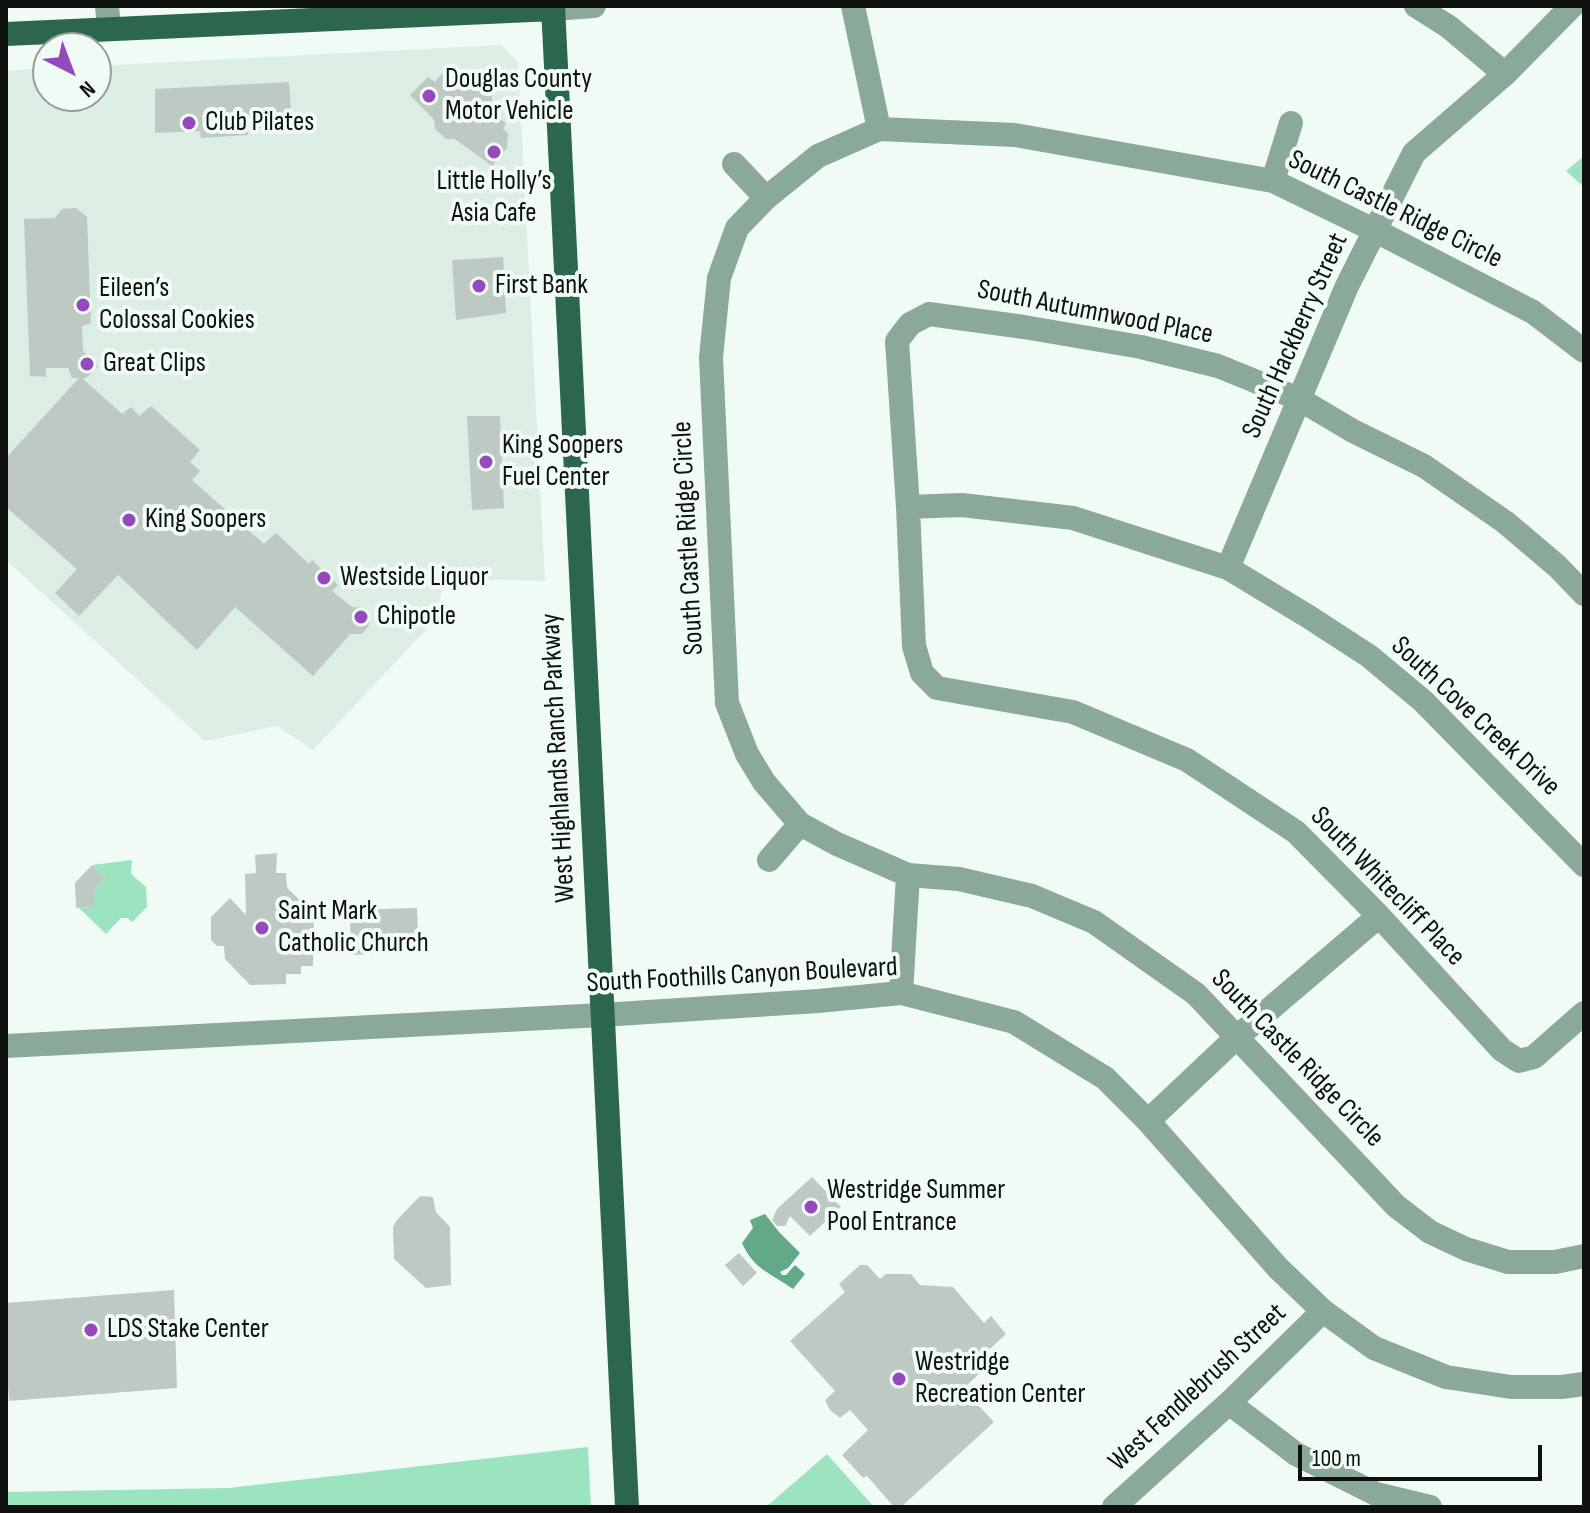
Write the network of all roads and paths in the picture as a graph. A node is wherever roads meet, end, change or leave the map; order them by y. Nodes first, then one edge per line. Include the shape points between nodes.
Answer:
1 (594, 6) edge
2 (853, 6) edge
3 (1416, 6) edge
4 (1572, 6) edge
5 (553, 7) edge
6 (108, 17) edge
7 (6, 34) edge
8 (1505, 74) junction
9 (1291, 123) dead end
10 (879, 129) junction
11 (734, 164) dead end
12 (1273, 181) junction
13 (766, 198) junction
14 (1376, 231) junction
15 (1584, 351) edge
16 (1299, 399) junction
17 (908, 507) junction
18 (1228, 568) junction
19 (1584, 594) edge
20 (800, 824) junction
21 (769, 860) dead end
22 (1584, 865) edge
23 (908, 875) junction
24 (1379, 916) junction
25 (901, 993) junction
26 (1584, 1013) edge
27 (602, 1015) junction
28 (1237, 1037) junction
29 (6, 1046) edge
30 (1148, 1121) junction
31 (1584, 1256) edge
32 (1323, 1311) junction
33 (1584, 1384) edge
34 (1229, 1403) junction
35 (627, 1507) edge
36 (1114, 1507) edge
37 (1430, 1507) edge

1 - 5 street
2 - 10 street
3 - 8 street
4 - 8 street, South Hackberry Street
5 - 6 main road
5 - 27 main road, West Highlands Ranch Parkway
6 - 7 main road
8 - 14 street, South Hackberry Street via 1414,153
9 - 12 street
10 - 12 street, South Castle Ridge Circle via 1015,135
10 - 13 street, South Castle Ridge Circle via 818,156
11 - 13 street
12 - 14 street, South Castle Ridge Circle
13 - 20 street, South Castle Ridge Circle via 737,228 719,278 711,357 727,703 747,754
14 - 15 street, South Castle Ridge Circle via 1533,312
14 - 16 street, South Hackberry Street
16 - 17 street, South Autumnwood Place via 1218,366 1141,347 929,314 910,324 897,341
16 - 18 street, South Hackberry Street
16 - 19 street, South Autumnwood Place via 1424,466 1505,522
17 - 18 street, South Cove Creek Drive via 962,505 1073,518
17 - 24 street, South Whitecliff Place via 914,646 922,673 937,688 1073,712 1187,760 1296,832
18 - 22 street, South Cove Creek Drive via 1369,656 1423,701
20 - 21 street
20 - 23 street, South Castle Ridge Circle
23 - 25 street
23 - 28 street, South Castle Ridge Circle via 959,879 1032,896 1094,922 1196,994
24 - 26 street, South Whitecliff Place via 1502,1050 1519,1061 1534,1057
24 - 28 street
25 - 27 street, South Foothills Canyon Boulevard
25 - 30 street, South Foothills Canyon Boulevard via 1014,1022 1105,1078
27 - 29 street, South Foothills Canyon Boulevard
27 - 35 main road, West Highlands Ranch Parkway
28 - 30 street
28 - 31 street, South Castle Ridge Circle via 1396,1206 1430,1232 1508,1262
30 - 32 street, South Foothills Canyon Boulevard
32 - 33 street, South Foothills Canyon Boulevard via 1374,1348 1446,1377 1511,1387
32 - 34 street, West Fendlebrush Street
34 - 36 street, West Fendlebrush Street
34 - 37 street via 1296,1454 1376,1494

